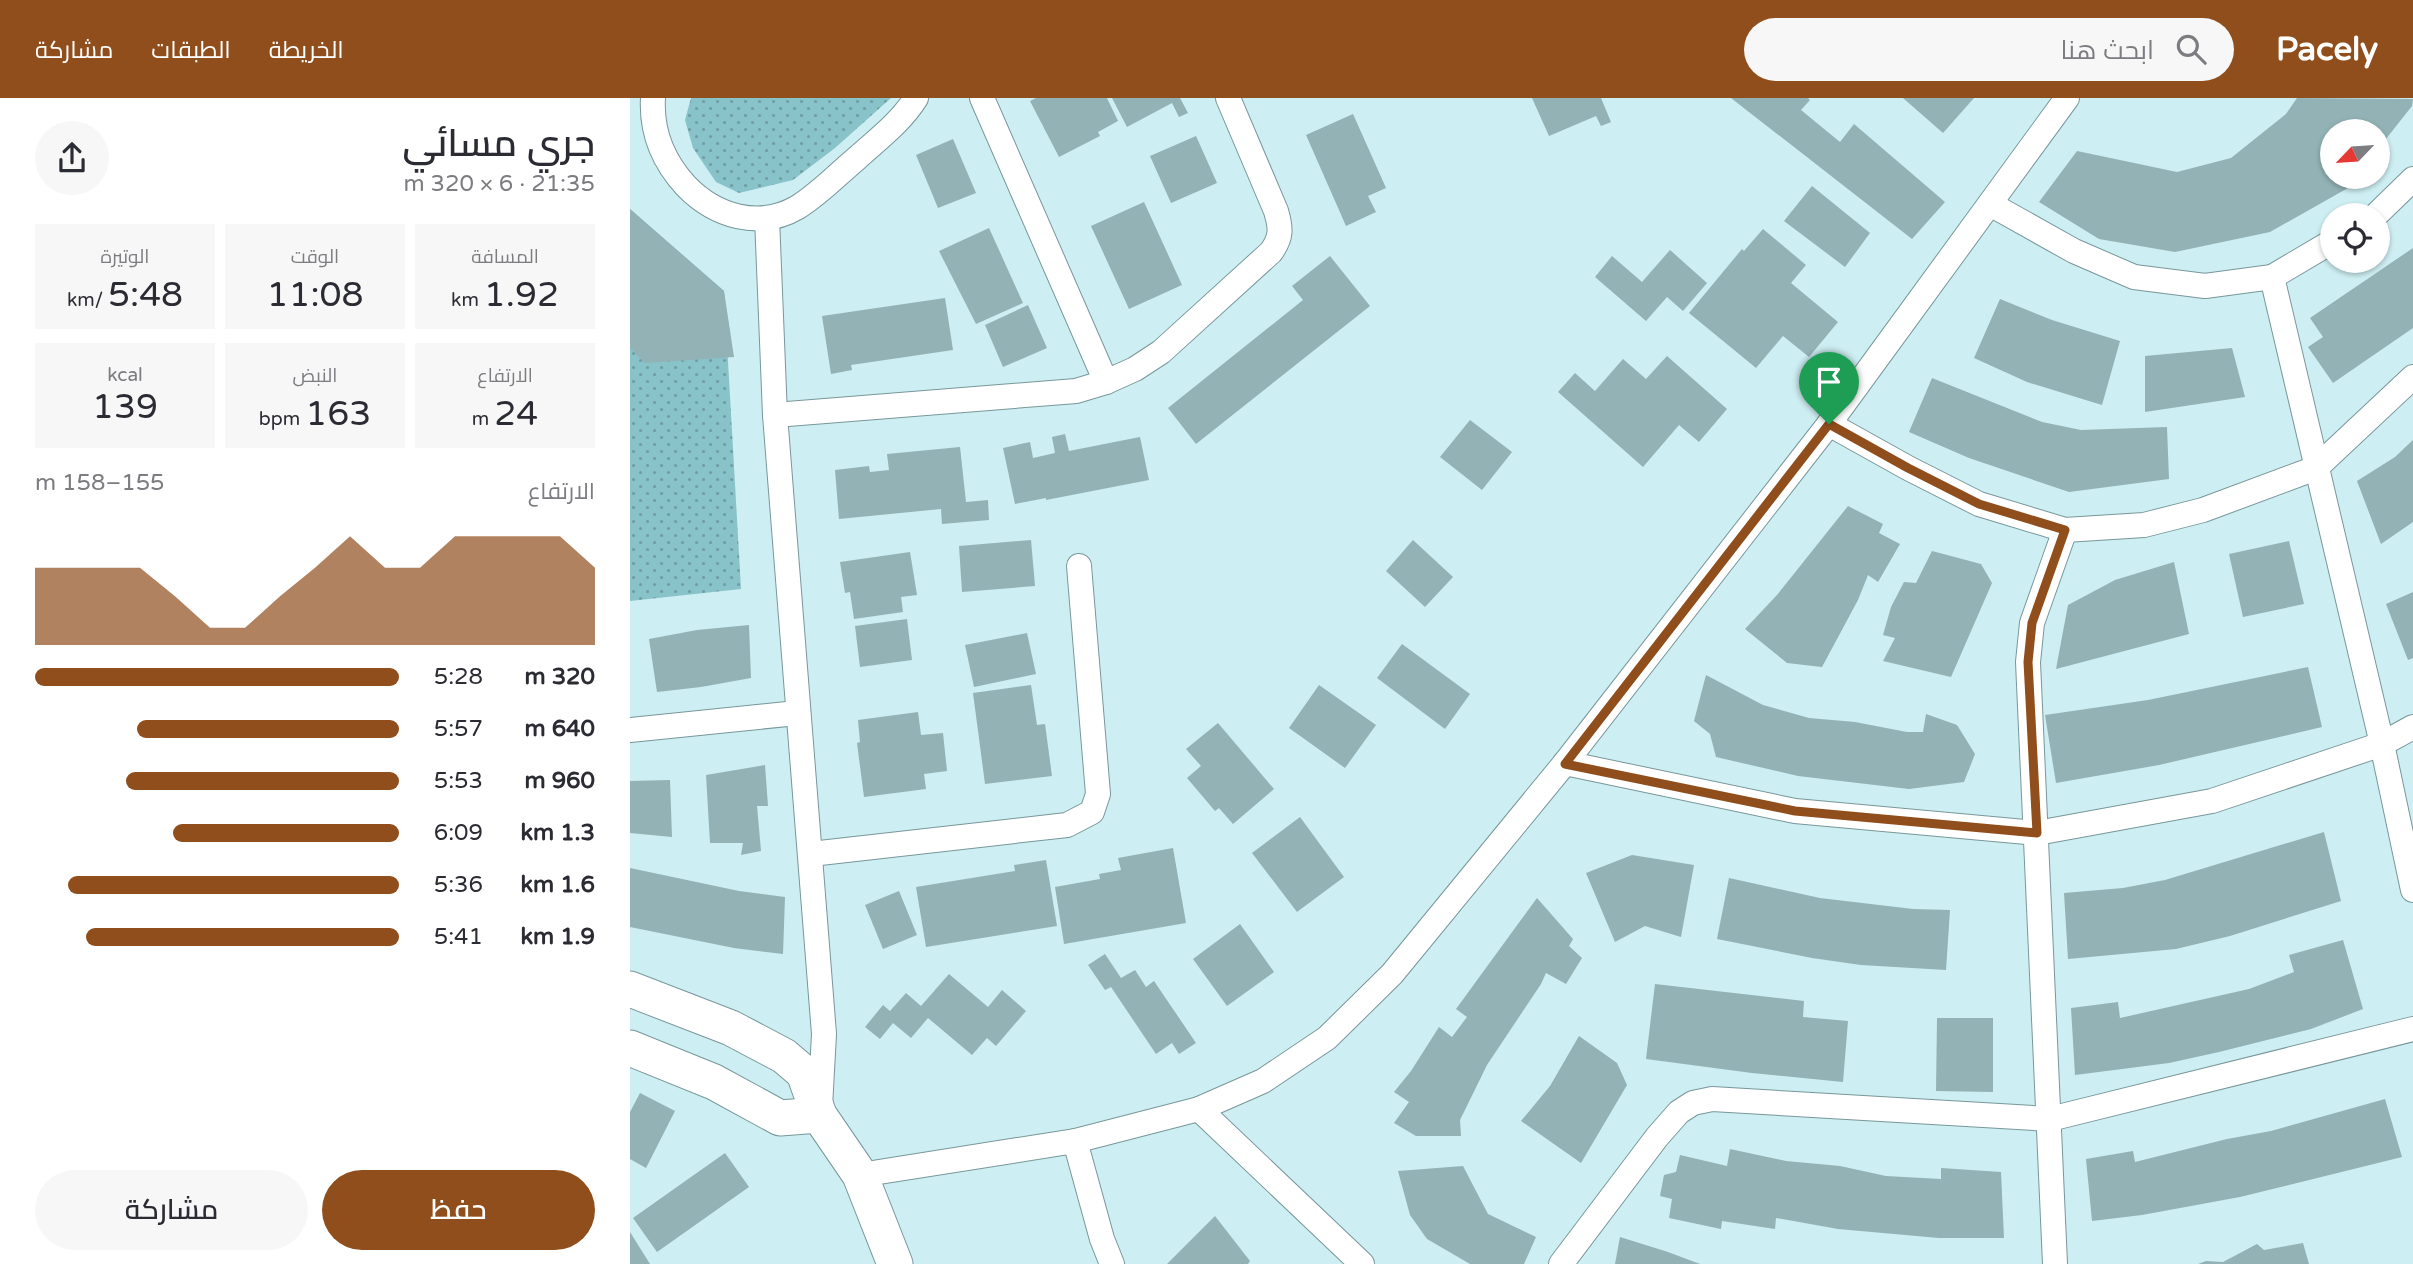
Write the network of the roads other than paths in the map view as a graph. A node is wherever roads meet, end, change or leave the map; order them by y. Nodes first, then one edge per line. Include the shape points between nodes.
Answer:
1 (653, 98) edge
2 (916, 98) edge
3 (982, 98) edge
4 (1228, 98) edge
5 (2067, 98) edge
6 (2413, 179) edge
7 (2388, 203) edge
8 (1990, 204) junction
9 (766, 218) junction
10 (2320, 249) edge
11 (2272, 277) junction
12 (2413, 377) edge
13 (1107, 382) junction
14 (775, 415) junction
15 (1829, 424) junction
16 (2316, 468) junction
17 (2065, 530) junction
18 (1079, 566) dead end
19 (797, 713) junction
20 (2413, 727) edge
21 (630, 730) edge
22 (2382, 744) junction
23 (1565, 764) junction
24 (2037, 833) junction
25 (811, 854) junction
26 (2413, 890) edge
27 (630, 989) edge
28 (2413, 1029) edge
29 (630, 1048) edge
30 (1199, 1109) junction
31 (820, 1115) junction
32 (2050, 1118) junction
33 (1075, 1141) junction
34 (860, 1175) junction
35 (895, 1264) edge
36 (1112, 1264) edge
37 (1362, 1264) edge
38 (1561, 1264) edge
39 (2055, 1264) edge

1 - 9 street via 658,142 667,163 694,194 721,212
2 - 9 street via 901,118 812,197 786,213
3 - 13 street
4 - 13 street via 1276,211 1281,230 1278,243 1161,352
5 - 8 street
6 - 7 street
8 - 11 street via 2074,251 2134,277 2205,286
8 - 15 street
9 - 14 street
10 - 11 street
11 - 16 street
12 - 16 street
13 - 14 street via 1076,391
14 - 19 street
15 - 17 street via 1979,504
15 - 23 street
16 - 17 street via 2203,510 2144,525
16 - 22 street
17 - 24 street via 2032,623 2028,662
18 - 25 street via 1098,794 1092,812 1067,825
19 - 21 street
19 - 25 street
20 - 22 street
22 - 24 street via 2212,801
22 - 26 street
23 - 24 street via 1795,811
23 - 30 street via 1392,974 1327,1038 1263,1081
24 - 32 street
25 - 31 street via 824,1034
27 - 31 main road via 731,1028 784,1056 804,1073
28 - 32 street
29 - 31 main road via 714,1082 780,1118
30 - 33 street
30 - 37 street
31 - 34 main road
32 - 38 street via 1712,1099 1693,1103 1657,1137
32 - 39 street
33 - 34 street
33 - 36 street
34 - 35 main road

